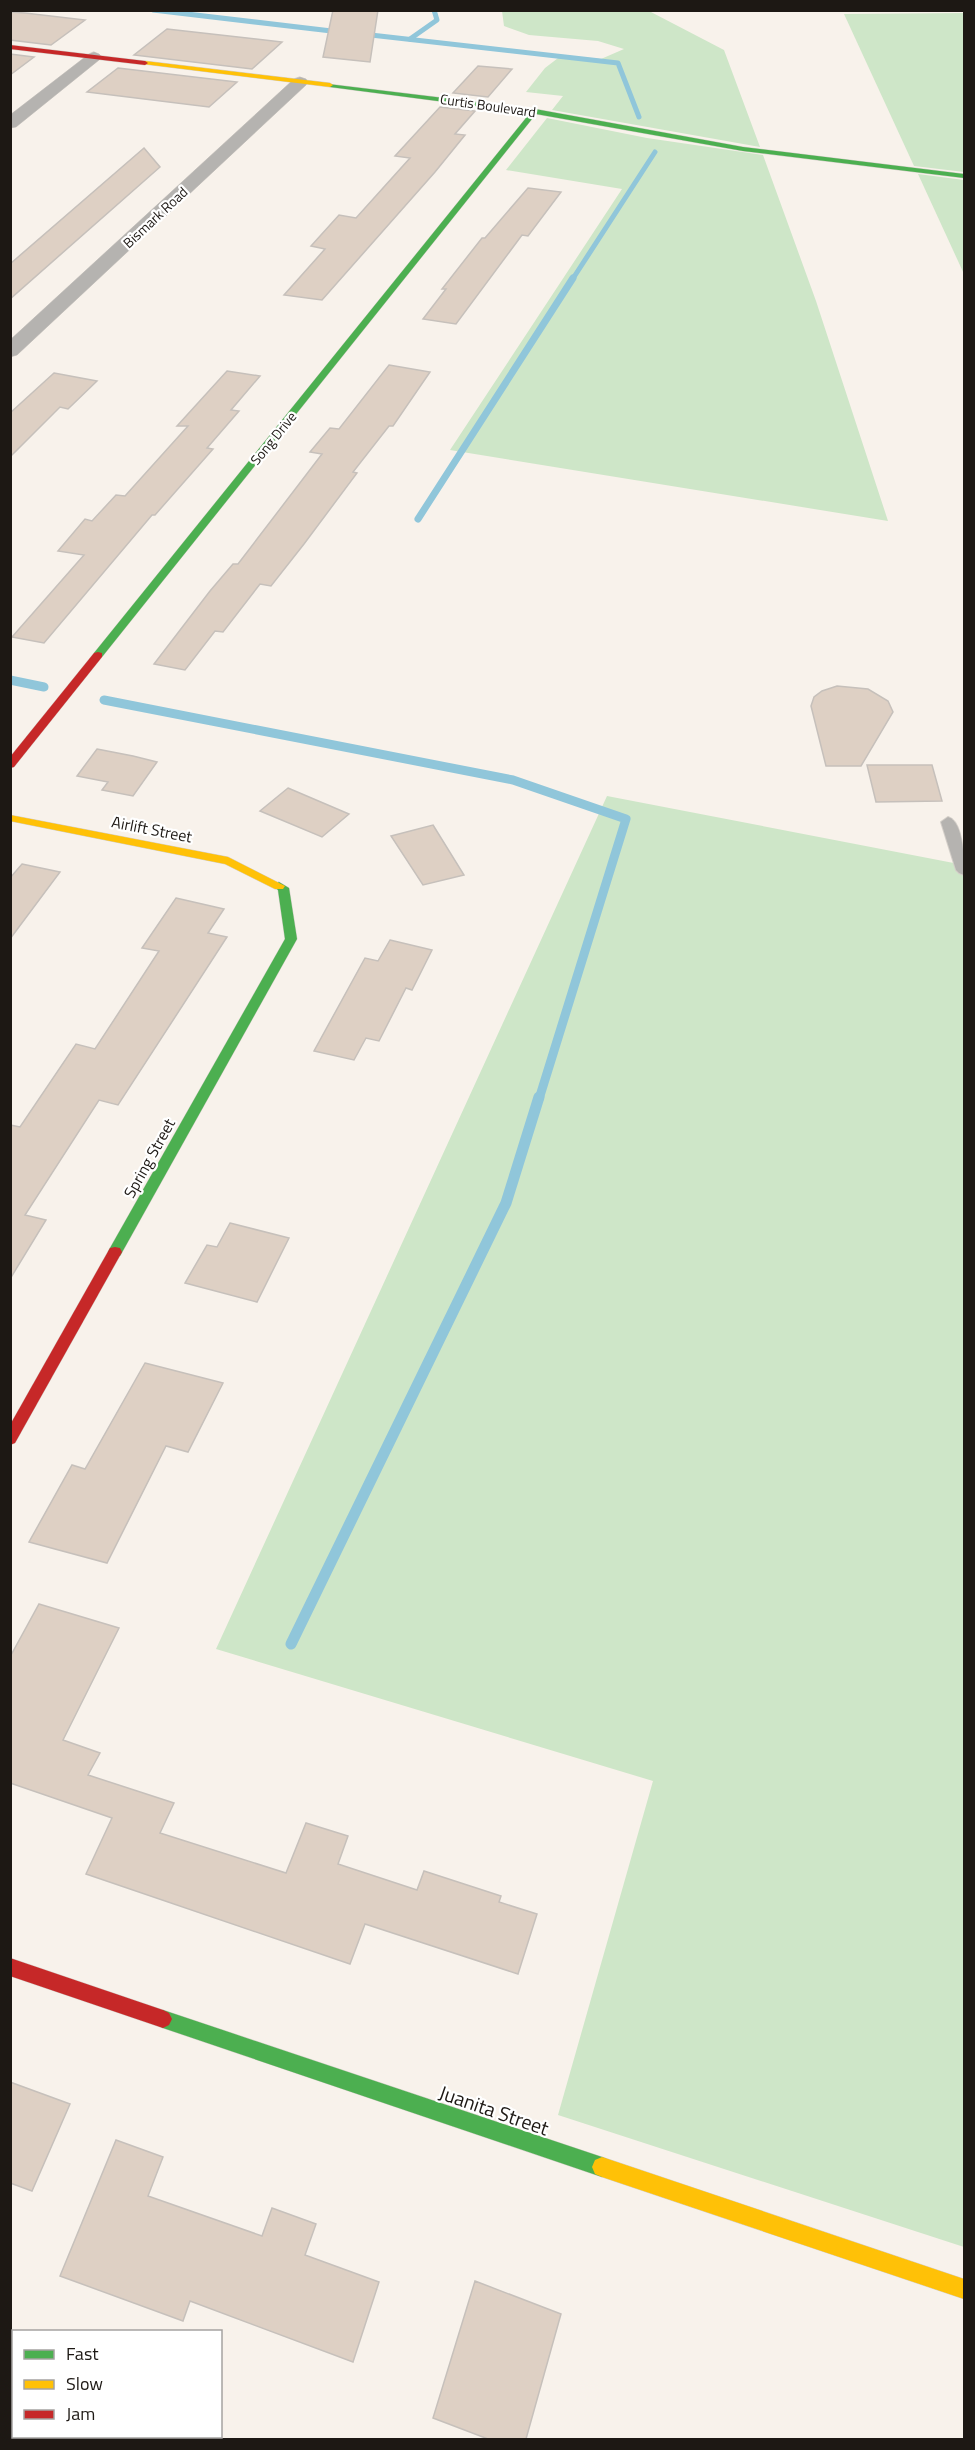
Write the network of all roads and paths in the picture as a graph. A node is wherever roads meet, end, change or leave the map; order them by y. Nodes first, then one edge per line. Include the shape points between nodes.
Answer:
1 (10, 47) edge
2 (94, 57) junction
3 (300, 82) junction
4 (535, 111) junction
5 (10, 123) edge
6 (964, 176) edge
7 (10, 351) edge
8 (10, 765) edge
9 (10, 818) edge
10 (948, 822) dead end
11 (964, 870) edge
12 (283, 888) joint
13 (10, 1438) edge
14 (10, 1967) edge
15 (964, 2289) edge

1 - 2 street, Curtis Boulevard
2 - 3 street, Curtis Boulevard
2 - 5 street
3 - 4 street, Curtis Boulevard
3 - 7 street, Bismark Road
4 - 6 street, Curtis Boulevard via 743,149
4 - 8 street, Song Drive
9 - 12 street, Airlift Street via 228,861
10 - 11 lane
12 - 13 street, Spring Street via 291,939
14 - 15 street, Juanita Street

